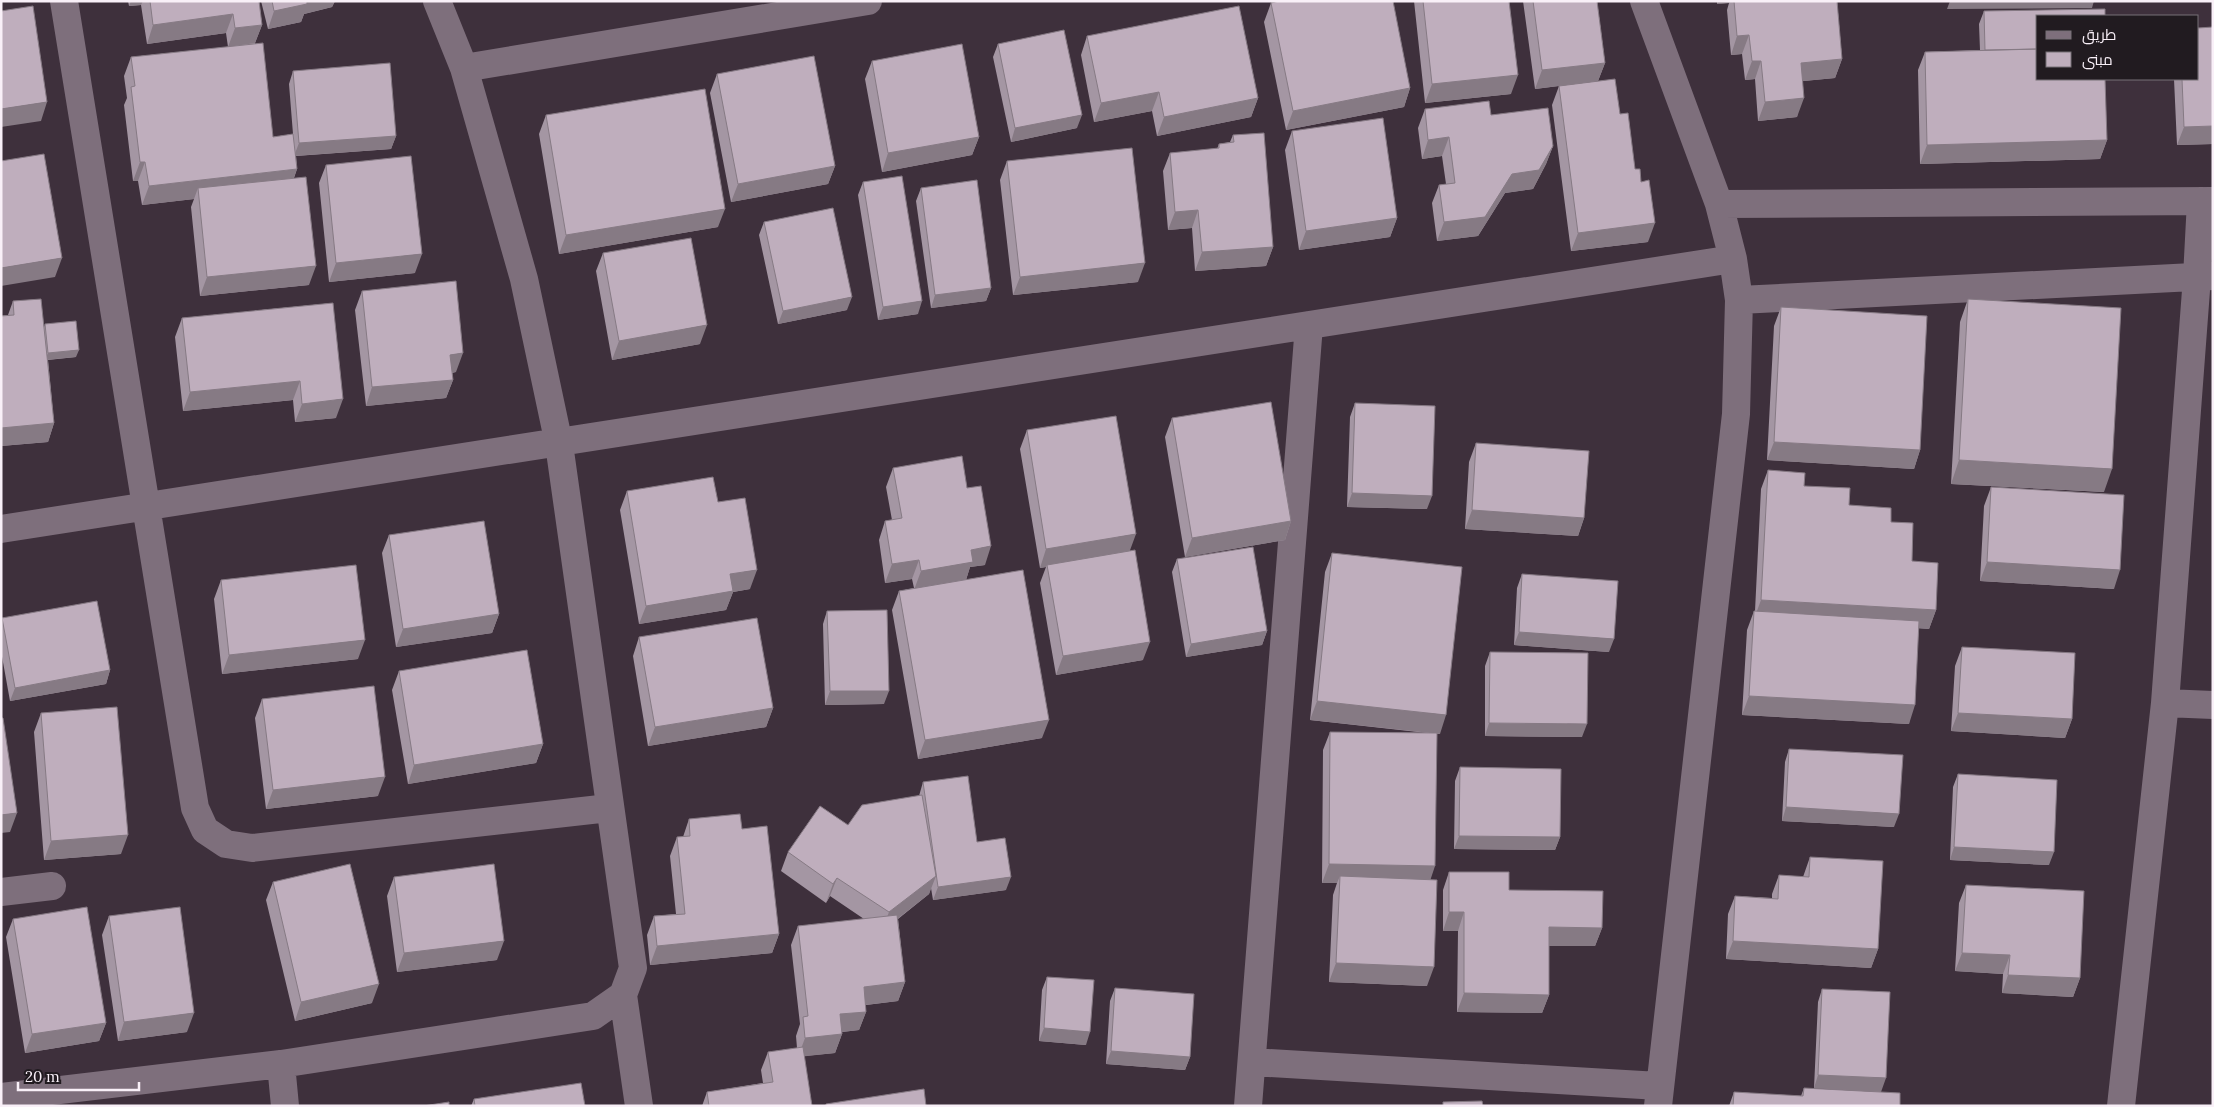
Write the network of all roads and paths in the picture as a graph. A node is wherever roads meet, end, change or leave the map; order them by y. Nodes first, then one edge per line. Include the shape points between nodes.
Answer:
1 (64, 1) edge
2 (438, 1) edge
3 (868, 1) edge
4 (1644, 1) edge
5 (464, 68) junction
6 (2207, 201) edge
7 (1719, 204) junction
8 (1733, 259) junction
9 (2205, 277) edge
10 (1739, 300) junction
11 (1308, 325) junction
12 (559, 444) junction
13 (146, 508) junction
14 (1, 529) edge
15 (2165, 703) junction
16 (2213, 705) edge
17 (609, 808) junction
18 (52, 886) dead end
19 (1, 892) edge
20 (623, 995) junction
21 (1252, 1062) junction
22 (280, 1064) junction
23 (1659, 1096) edge
24 (1, 1097) edge
25 (285, 1106) edge
26 (639, 1106) edge
27 (1248, 1106) edge
28 (2121, 1106) edge

1 - 13 street
2 - 5 street
3 - 5 street
4 - 7 street
5 - 12 street via 524,279
6 - 7 street
6 - 9 street
7 - 8 street
8 - 10 street
8 - 11 street
9 - 10 street
9 - 15 street
10 - 23 street via 1736,414
11 - 12 street
11 - 21 street
12 - 13 street
12 - 17 street
13 - 14 street
13 - 17 street via 195,808 205,830 226,844 252,848
15 - 16 street
15 - 28 street
17 - 20 street via 633,968
18 - 19 street
20 - 22 street via 593,1016
20 - 26 street
21 - 23 street
21 - 27 street
22 - 24 street
22 - 25 street

